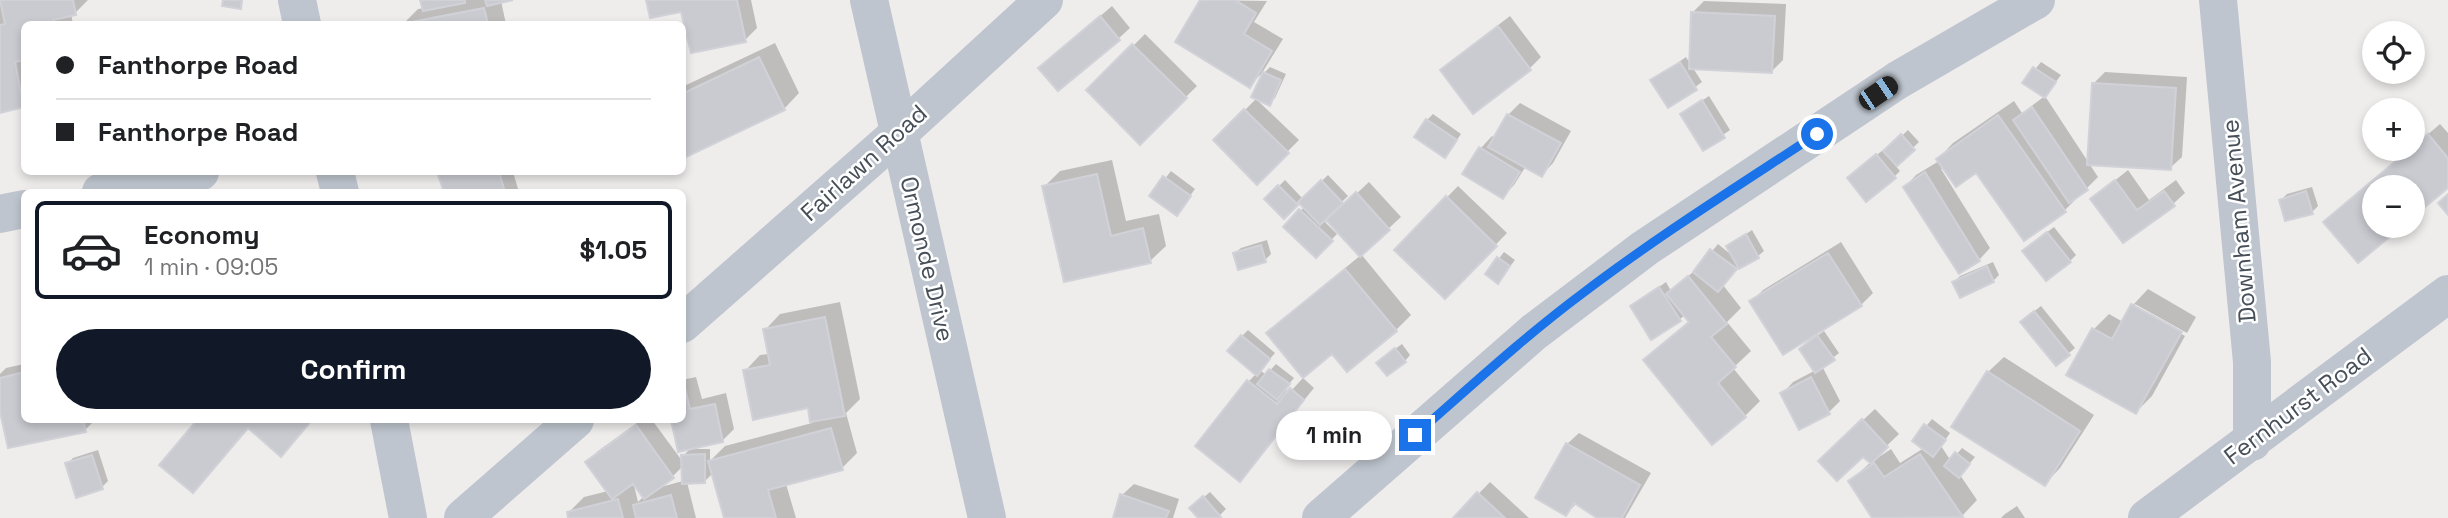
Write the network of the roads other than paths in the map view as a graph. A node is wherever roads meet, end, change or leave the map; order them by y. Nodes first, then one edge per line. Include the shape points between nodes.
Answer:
1 (297, 0) edge
2 (869, 0) edge
3 (1044, 0) edge
4 (2036, 0) edge
5 (2218, 0) edge
6 (301, 21) edge
7 (898, 134) junction
8 (185, 175) edge
9 (116, 189) edge
10 (21, 210) edge
11 (0, 214) edge
12 (2448, 294) edge
13 (686, 320) edge
14 (390, 423) edge
15 (572, 423) edge
16 (2252, 442) junction
17 (408, 518) edge
18 (463, 518) edge
19 (987, 518) edge
20 (1321, 518) edge
21 (2147, 518) edge

1 - 6 street
2 - 7 street, Ormonde Drive
3 - 7 street, Fairlawn Road
4 - 20 street via 1898,80 1645,248 1534,332
5 - 16 street, Downham Avenue via 2252,362
7 - 13 street, Fairlawn Road
7 - 19 street, Ormonde Drive
8 - 9 street
10 - 11 street
12 - 16 street, Fernhurst Road
14 - 17 street
15 - 18 street
16 - 21 street, Fernhurst Road

